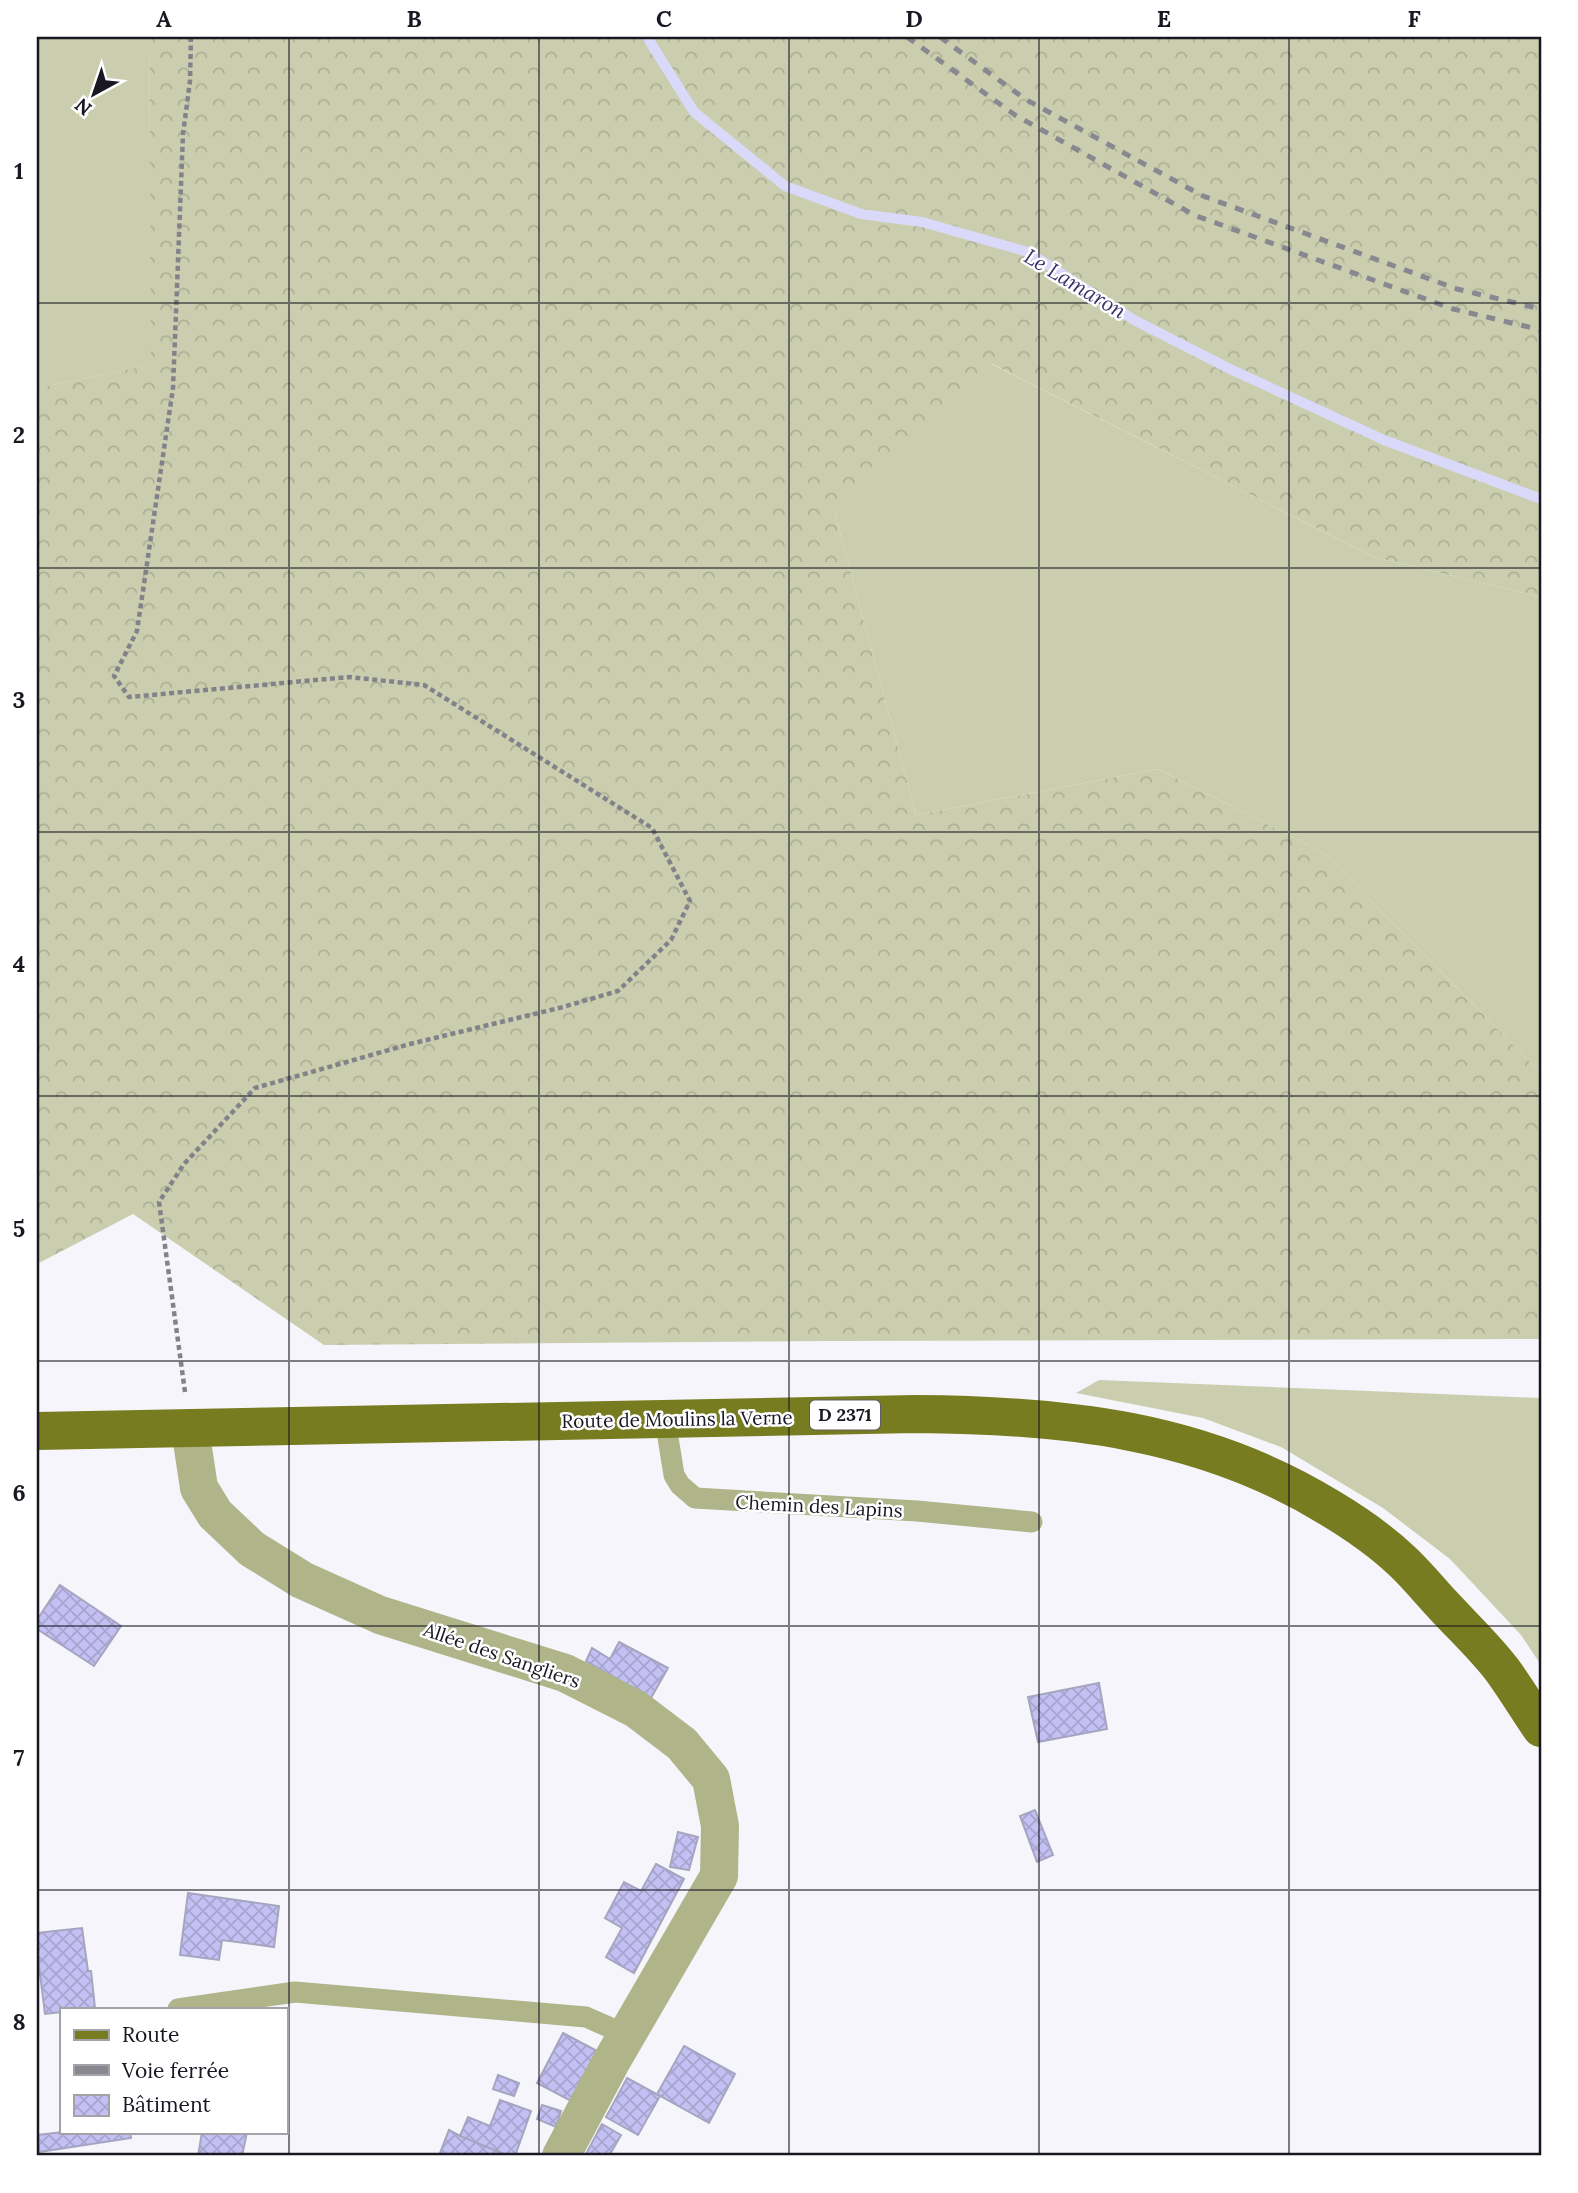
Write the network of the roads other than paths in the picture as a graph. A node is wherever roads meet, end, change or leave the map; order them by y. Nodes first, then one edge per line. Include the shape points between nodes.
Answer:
1 (665, 1419) junction
2 (190, 1428) junction
3 (37, 1431) edge
4 (1032, 1522) dead end
5 (1541, 1728) edge
6 (185, 2008) edge
7 (627, 2035) junction
8 (561, 2156) edge

1 - 2 main road, Route de Moulins la Verne / D 2371
1 - 4 lane, Chemin des Lapins via 674,1475 695,1497
1 - 5 main road, Route de Moulins la Verne / D 2371 via 1004,1416 1098,1425 1218,1455 1313,1498 1402,1561 1502,1670
2 - 3 main road, Route de Moulins la Verne / D 2371
2 - 7 street, Allée des Sangliers via 199,1489 215,1514 252,1549 302,1580 380,1615 565,1673 636,1709 682,1744 711,1779 720,1826 719,1876
6 - 7 lane via 295,1992 586,2017
7 - 8 street, Allée des Sangliers

